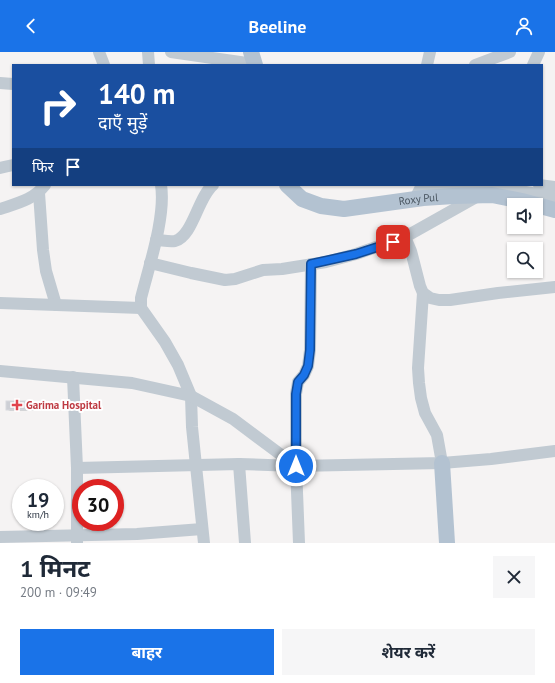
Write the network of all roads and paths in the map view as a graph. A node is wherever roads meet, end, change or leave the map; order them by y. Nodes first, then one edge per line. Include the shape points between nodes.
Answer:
1 (99, 52) edge
2 (148, 52) edge
3 (171, 52) edge
4 (430, 52) edge
5 (510, 52) edge
6 (539, 52) edge
7 (253, 60) edge
8 (104, 64) edge
9 (149, 64) edge
10 (427, 64) edge
11 (478, 64) edge
12 (533, 64) edge
13 (0, 83) edge
14 (12, 84) edge
15 (12, 165) edge
16 (0, 168) edge
17 (161, 186) edge
18 (212, 186) edge
19 (288, 186) edge
20 (492, 186) edge
21 (543, 186) edge
22 (555, 187) edge
23 (42, 189) edge
24 (419, 191) edge
25 (478, 196) junction
26 (555, 197) edge
27 (0, 209) edge
28 (555, 210) edge
29 (405, 237) junction
30 (156, 240) junction
31 (150, 262) junction
32 (311, 264) junction
33 (555, 287) edge
34 (423, 293) junction
35 (0, 302) edge
36 (56, 305) junction
37 (141, 308) junction
38 (0, 371) edge
39 (73, 377) junction
40 (191, 396) junction
41 (555, 451) edge
42 (442, 463) junction
43 (239, 464) junction
44 (196, 465) junction
45 (296, 466) junction
46 (77, 468) junction
47 (202, 529) junction
48 (0, 537) edge
49 (138, 538) edge
50 (77, 539) edge
51 (204, 543) edge
52 (245, 543) edge
53 (299, 543) edge
54 (447, 543) edge

1 - 8 street
2 - 9 street
3 - 7 street
4 - 10 street
5 - 11 street
6 - 12 street
13 - 14 street
15 - 16 street
17 - 30 street
18 - 30 street via 207,190 183,236 174,241
19 - 24 main road, Roxy Pul via 302,199 322,206 344,208
20 - 24 street
20 - 26 street
21 - 22 street
23 - 27 street via 26,201
23 - 36 street via 43,250
24 - 25 main road, Roxy Pul via 454,196
25 - 28 main road, Roxy Pul via 522,201
25 - 29 street
29 - 32 street via 356,254
29 - 34 street
30 - 31 street
31 - 32 street via 225,280 263,270
31 - 37 street
32 - 45 street via 308,366 298,382 296,394
33 - 34 street via 450,300 430,298
34 - 42 street via 418,368 420,390 425,413 436,435
35 - 36 street
36 - 37 street
37 - 40 street via 165,342
38 - 39 street
39 - 40 street via 132,383
39 - 46 street
40 - 44 street
40 - 45 street via 233,419
41 - 42 street
42 - 45 street
42 - 54 main road
43 - 44 street
43 - 45 street
43 - 52 street
44 - 46 street
44 - 47 street
45 - 53 street
46 - 50 street
47 - 49 street
47 - 51 street
48 - 50 street
49 - 50 street

